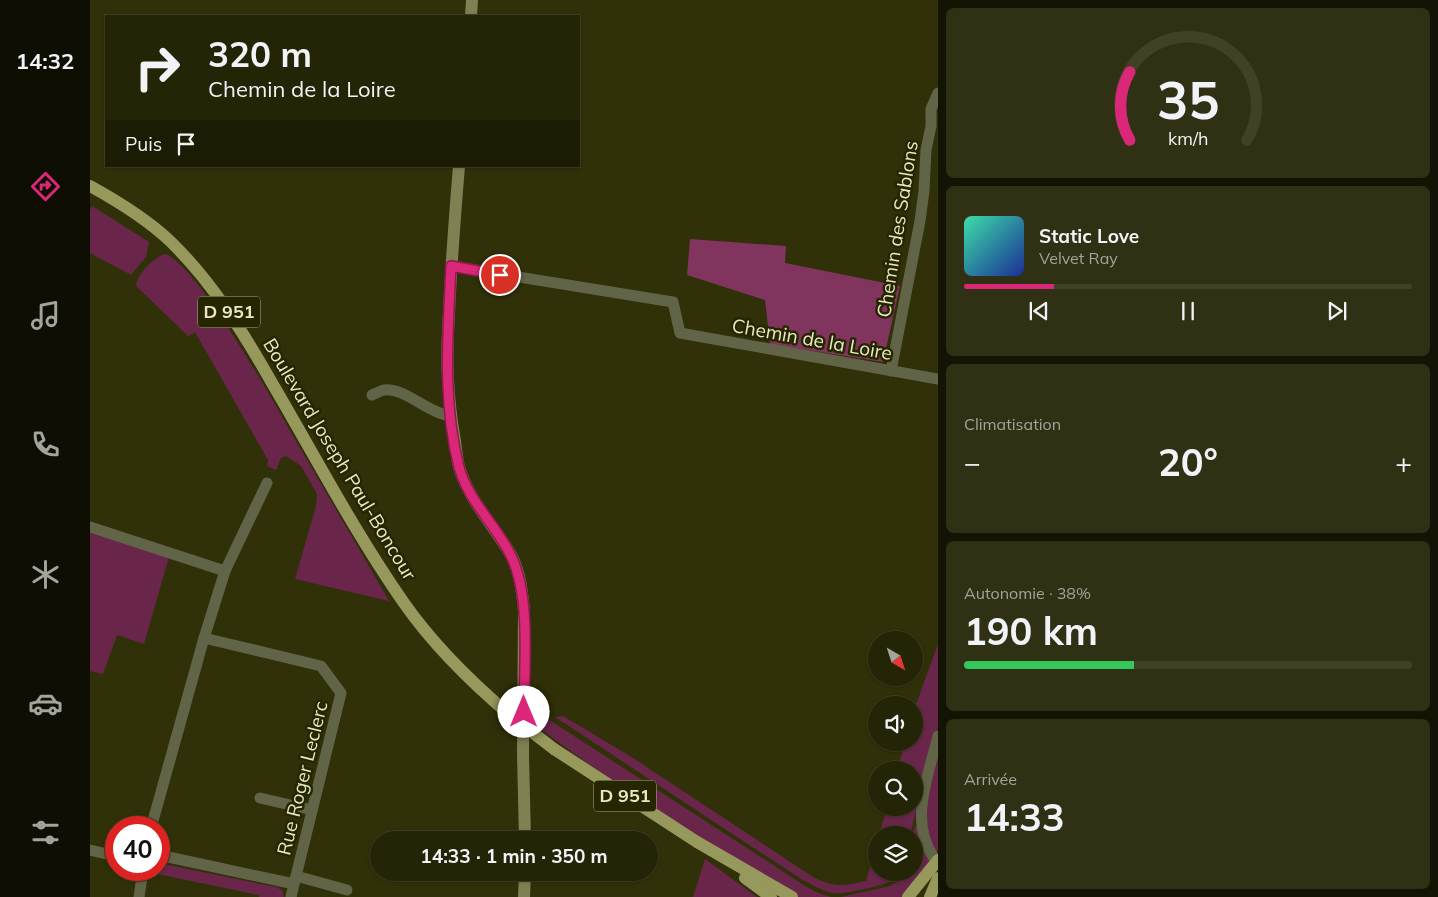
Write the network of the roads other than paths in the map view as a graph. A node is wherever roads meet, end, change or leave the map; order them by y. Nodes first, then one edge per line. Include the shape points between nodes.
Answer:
1 (472, 0) edge
2 (471, 15) edge
3 (938, 93) edge
4 (459, 167) edge
5 (90, 186) edge
6 (451, 266) junction
7 (891, 371) junction
8 (938, 379) edge
9 (372, 395) dead end
10 (450, 416) junction
11 (267, 483) dead end
12 (90, 527) edge
13 (225, 571) junction
14 (204, 638) junction
15 (938, 736) edge
16 (260, 798) dead end
17 (312, 810) junction
18 (153, 816) edge
19 (526, 831) edge
20 (697, 842) junction
21 (90, 850) edge
22 (105, 853) edge
23 (170, 857) edge
24 (937, 861) edge
25 (938, 878) edge
26 (295, 880) junction
27 (141, 881) edge
28 (525, 881) edge
29 (347, 890) dead end
30 (139, 897) edge
31 (291, 897) edge
32 (524, 897) edge
33 (771, 897) edge
34 (792, 897) edge
35 (908, 897) edge
36 (930, 897) edge

1 - 2 street
3 - 7 street, Chemin des Sablons via 931,109 920,221
4 - 6 street
5 - 20 main road, Boulevard Joseph Paul-Boncour / D 951, bridge via 154,227 208,283 246,339 404,603 458,668 511,716 554,749
6 - 7 street, Chemin de la Loire via 673,302 680,332
6 - 10 street via 446,366
7 - 8 street, Chemin de la Loire
9 - 10 street via 384,390 396,391
10 - 19 street via 459,467 467,488 512,557 521,588 524,610
11 - 13 street
12 - 13 street
13 - 14 street
14 - 17 street, Rue Roger Leclerc via 321,666 341,693
14 - 18 street
15 - 24 street via 921,818 926,845
16 - 17 street
17 - 26 street, Rue Roger Leclerc
20 - 33 main road, D 951
20 - 34 main road, D 951
21 - 22 street
23 - 26 street, Rue Roger Leclerc
24 - 35 main road
25 - 36 main road
26 - 29 street, Rue Roger Leclerc
26 - 31 street, Rue Roger Leclerc
27 - 30 street
28 - 32 street

